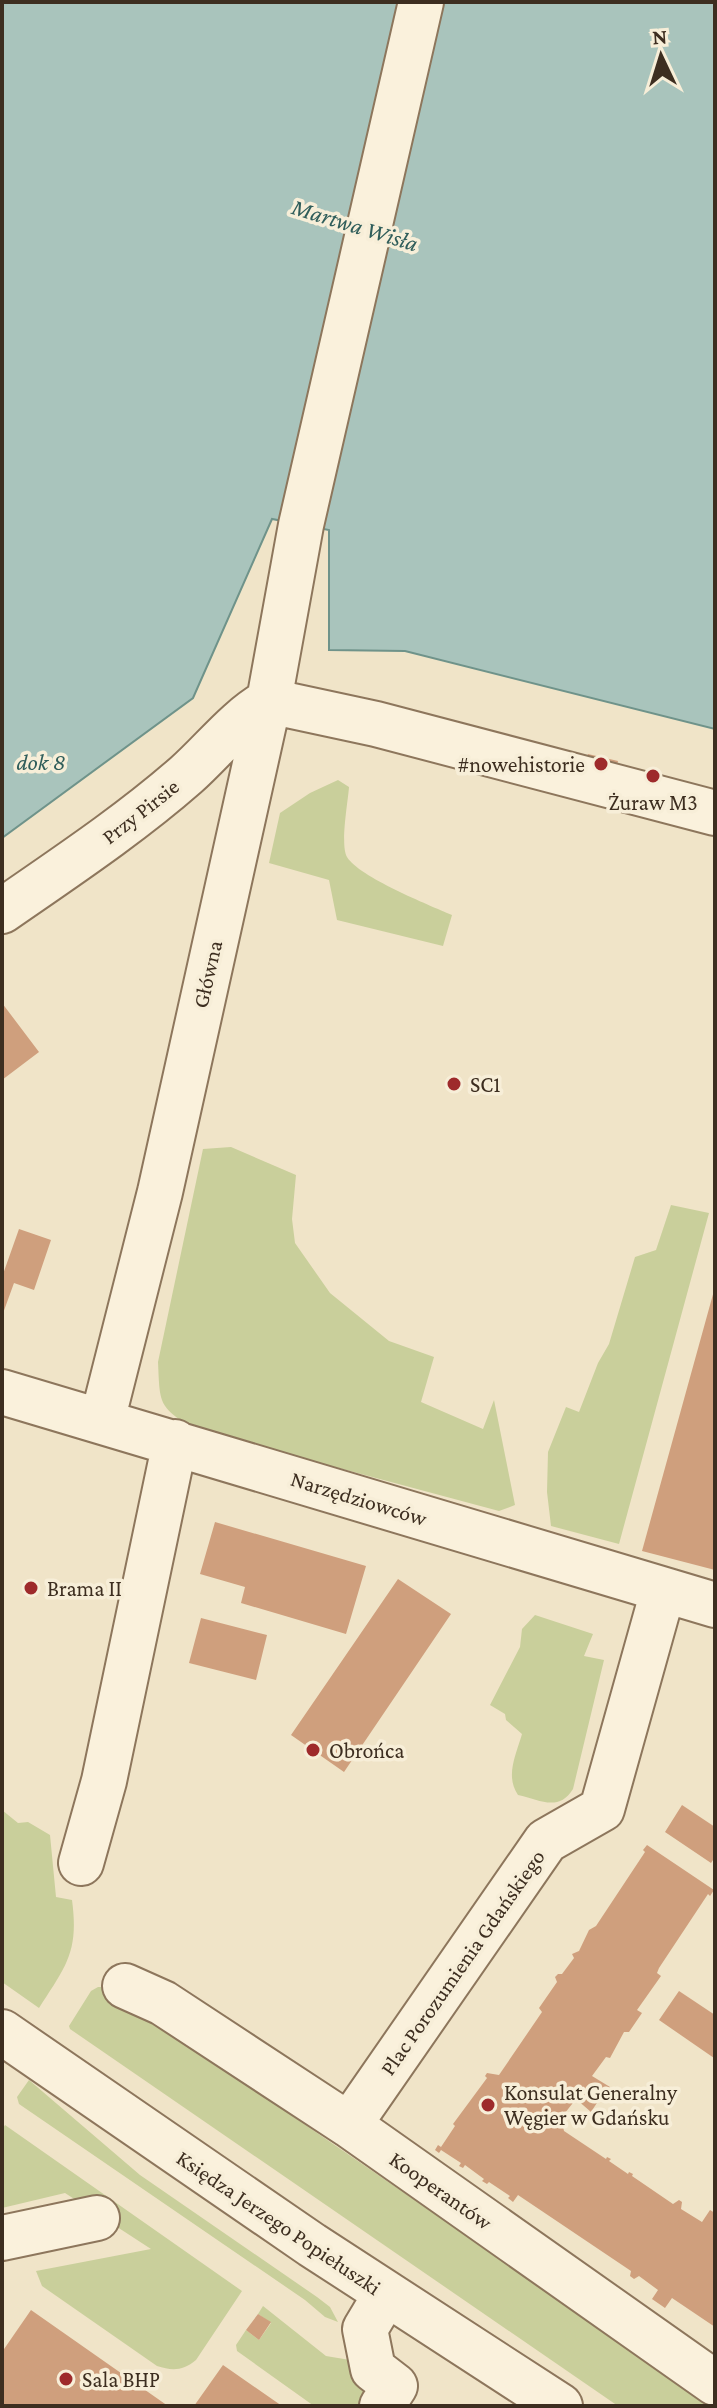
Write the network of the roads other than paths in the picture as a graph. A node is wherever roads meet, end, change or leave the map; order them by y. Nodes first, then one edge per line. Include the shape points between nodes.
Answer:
1 (421, 2) edge
2 (269, 701) junction
3 (715, 813) edge
4 (2, 911) edge
5 (2, 1392) edge
6 (102, 1421) junction
7 (175, 1442) junction
8 (663, 1591) junction
9 (715, 1605) edge
10 (81, 1863) dead end
11 (144, 1994) dead end
12 (2, 2032) edge
13 (349, 2125) junction
14 (97, 2218) dead end
15 (2, 2238) edge
16 (386, 2294) junction
17 (715, 2383) edge
18 (382, 2406) edge
19 (560, 2406) edge

1 - 2 street, Główna via 301,525
2 - 3 street
2 - 4 street, Przy Pirsie via 247,714 187,774 109,836
2 - 6 street, Główna via 160,1192
5 - 6 street, Narzędziowców
6 - 7 street, Narzędziowców
7 - 8 street, Narzędziowców
7 - 10 street via 104,1781
8 - 9 street, Narzędziowców
8 - 13 street, Plac Porozumienia Gdańskiego via 602,1809 546,1841
11 - 13 street, Kooperantów
12 - 16 street, Księdza Jerzego Popiełuszki
13 - 17 street, Kooperantów
14 - 15 street
16 - 18 street via 365,2329 373,2369 395,2386
16 - 19 street, Księdza Jerzego Popiełuszki

